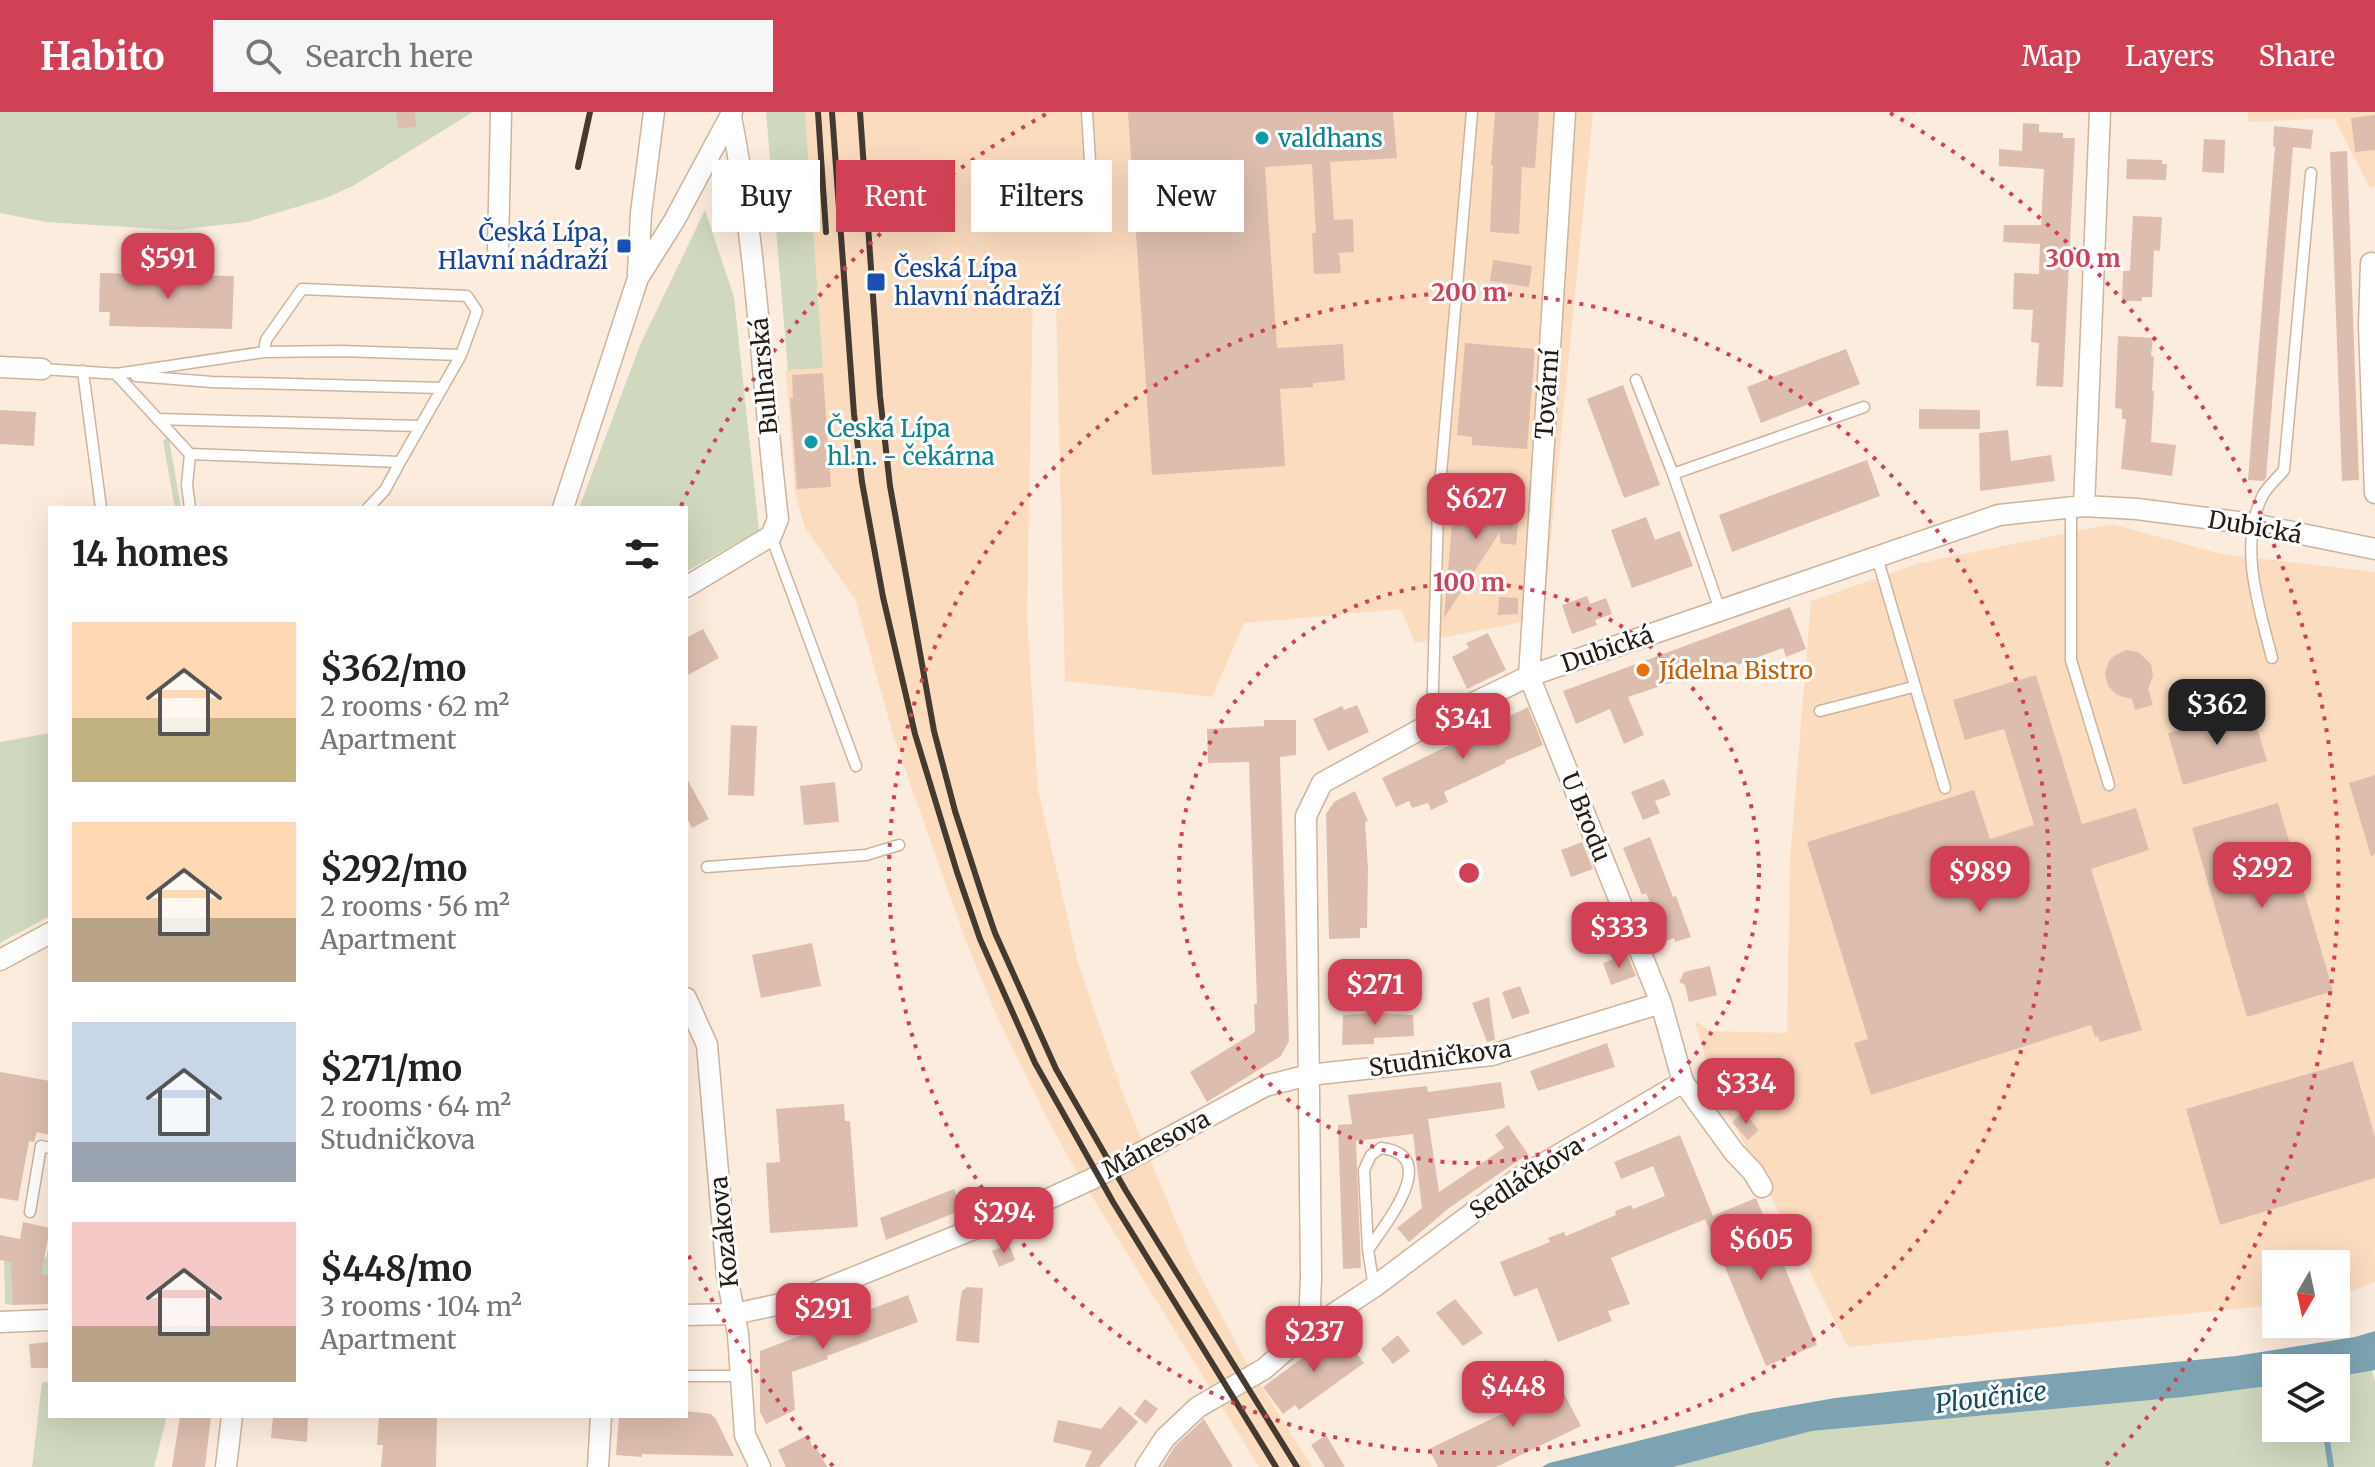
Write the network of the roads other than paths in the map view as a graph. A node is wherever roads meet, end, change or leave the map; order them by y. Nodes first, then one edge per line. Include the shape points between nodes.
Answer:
1 (501, 112) edge
2 (654, 112) edge
3 (1087, 112) edge
4 (1472, 112) edge
5 (1565, 112) edge
6 (2100, 112) edge
7 (731, 114) edge
8 (1090, 160) edge
9 (2311, 173) dead end
10 (498, 249) dead end
11 (2371, 263) dead end
12 (638, 278) junction
13 (264, 352) junction
14 (461, 355) junction
15 (0, 367) edge
16 (42, 369) joint
17 (83, 371) junction
18 (116, 374) junction
19 (1636, 380) dead end
20 (441, 388) junction
21 (1864, 407) dead end
22 (157, 419) junction
23 (419, 426) junction
24 (190, 454) junction
25 (400, 462) junction
26 (1673, 474) junction
27 (2375, 493) edge
28 (101, 506) edge
29 (190, 506) edge
30 (370, 506) edge
31 (564, 506) edge
32 (2078, 507) junction
33 (2253, 524) junction
34 (771, 536) junction
35 (2375, 549) edge
36 (1877, 557) junction
37 (688, 586) edge
38 (1720, 610) junction
39 (2272, 658) dead end
40 (1529, 676) junction
41 (1913, 687) junction
42 (1820, 711) dead end
43 (1432, 723) junction
44 (856, 766) dead end
45 (2109, 785) dead end
46 (1945, 788) dead end
47 (899, 845) dead end
48 (707, 867) dead end
49 (48, 936) edge
50 (0, 960) edge
51 (688, 1002) edge
52 (1661, 1003) junction
53 (1309, 1075) junction
54 (1683, 1082) junction
55 (48, 1148) edge
56 (1762, 1187) dead end
57 (30, 1212) dead end
58 (1368, 1250) junction
59 (1374, 1287) junction
60 (734, 1314) junction
61 (688, 1315) edge
62 (48, 1320) edge
63 (0, 1322) edge
64 (1309, 1330) junction
65 (688, 1376) edge
66 (741, 1376) junction
67 (232, 1418) edge
68 (601, 1418) edge
69 (226, 1467) edge
70 (598, 1467) edge
71 (760, 1467) edge
72 (1146, 1467) edge

1 - 10 street
2 - 12 street, Bulharská
3 - 8 lane
4 - 43 lane via 1438,509
5 - 40 street, Tovární
6 - 32 street
7 - 12 street, Bulharská
7 - 34 street, Bulharská via 767,386 778,519
9 - 33 lane via 2284,470 2262,496
11 - 27 street
12 - 31 street, Bulharská
13 - 14 lane
13 - 14 lane via 266,340 302,289 467,296 477,311
13 - 18 lane
14 - 20 lane
15 - 16 street
16 - 17 lane
17 - 18 lane
17 - 28 lane
18 - 20 lane
18 - 22 lane
19 - 26 lane
20 - 23 lane
21 - 26 lane
22 - 23 lane
22 - 24 lane
23 - 25 lane
24 - 25 lane
24 - 29 lane
25 - 30 lane
26 - 38 lane
32 - 33 street, Dubická
32 - 36 street, Dubická via 1999,515
32 - 45 lane via 2071,660
33 - 35 street, Dubická
33 - 39 lane via 2252,581
34 - 37 street
34 - 44 lane
36 - 38 street, Dubická
36 - 41 lane
38 - 40 street, Dubická
40 - 43 street, Dubická
40 - 52 street, U Brodu
41 - 42 lane
41 - 46 lane
43 - 53 street, Dubická via 1322,783 1306,816
47 - 48 lane via 866,855
49 - 50 street
51 - 60 street, Kozákova via 707,1045
52 - 53 street, Studničkova via 1492,1055
52 - 54 street
53 - 60 street, Mánesova via 1265,1086 1046,1200 795,1301
53 - 64 street, Dubická
54 - 56 street
54 - 59 street, Sedláčkova via 1519,1178
55 - 57 lane via 41,1146
58 - 58 lane via 1364,1170 1381,1148 1397,1150 1406,1158 1408,1185
58 - 59 lane
59 - 64 street, Sedláčkova
60 - 61 street, Mánesova
60 - 66 street, Kozákova
62 - 63 street
64 - 72 street via 1264,1369 1198,1407 1165,1438
65 - 66 lane
66 - 71 street, Kozákova via 745,1435
67 - 69 street
68 - 70 street

